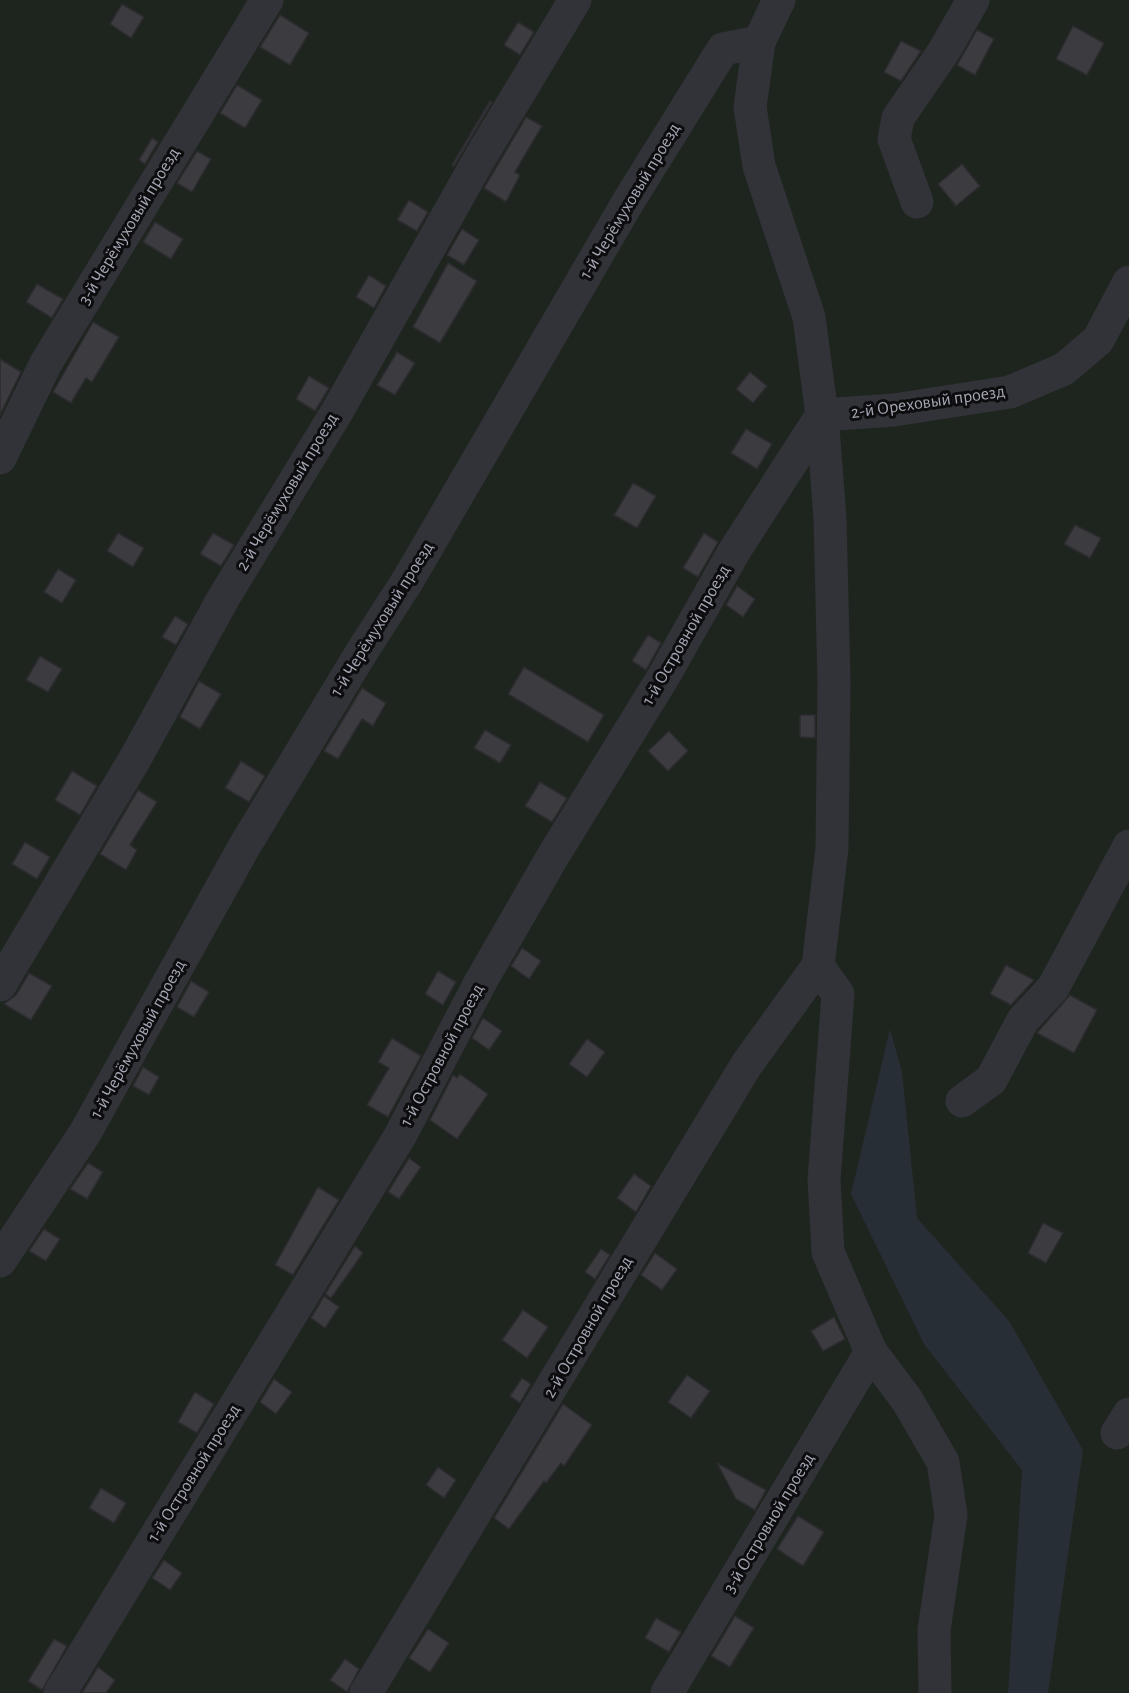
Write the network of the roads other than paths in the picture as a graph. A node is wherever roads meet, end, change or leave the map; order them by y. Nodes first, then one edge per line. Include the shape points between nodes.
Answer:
1 (267, 0) edge
2 (575, 0) edge
3 (779, 0) edge
4 (973, 0) edge
5 (759, 42) junction
6 (917, 202) dead end
7 (1129, 282) edge
8 (822, 415) junction
9 (0, 458) edge
10 (1129, 846) edge
11 (818, 966) junction
12 (0, 985) edge
13 (962, 1101) dead end
14 (0, 1261) edge
15 (872, 1352) junction
16 (60, 1693) edge
17 (366, 1693) edge
18 (666, 1693) edge
19 (935, 1693) edge

1 - 9 street, 3-й Черёмуховый проезд via 46,363
2 - 12 street, 2-й Черёмуховый проезд
3 - 5 street
4 - 6 street via 898,118 894,139
5 - 8 street via 750,107 759,166 809,318
5 - 14 street, 1-й Черёмуховый проезд via 723,49 681,116 408,580 244,847 85,1133
7 - 8 street, 2-й Ореховый проезд via 1098,340 1064,369 1010,392 894,410
8 - 11 street via 830,518 834,682 832,848
8 - 16 street, 1-й Островной проезд via 735,550 662,679 553,856 481,981 400,1136
10 - 13 street via 1053,988 1023,1020 991,1080
11 - 15 street via 838,994 824,1180 828,1252
11 - 17 street, 2-й Островной проезд via 747,1064
15 - 18 street, 3-й Островной проезд
15 - 19 street via 944,1462 951,1515 934,1630

